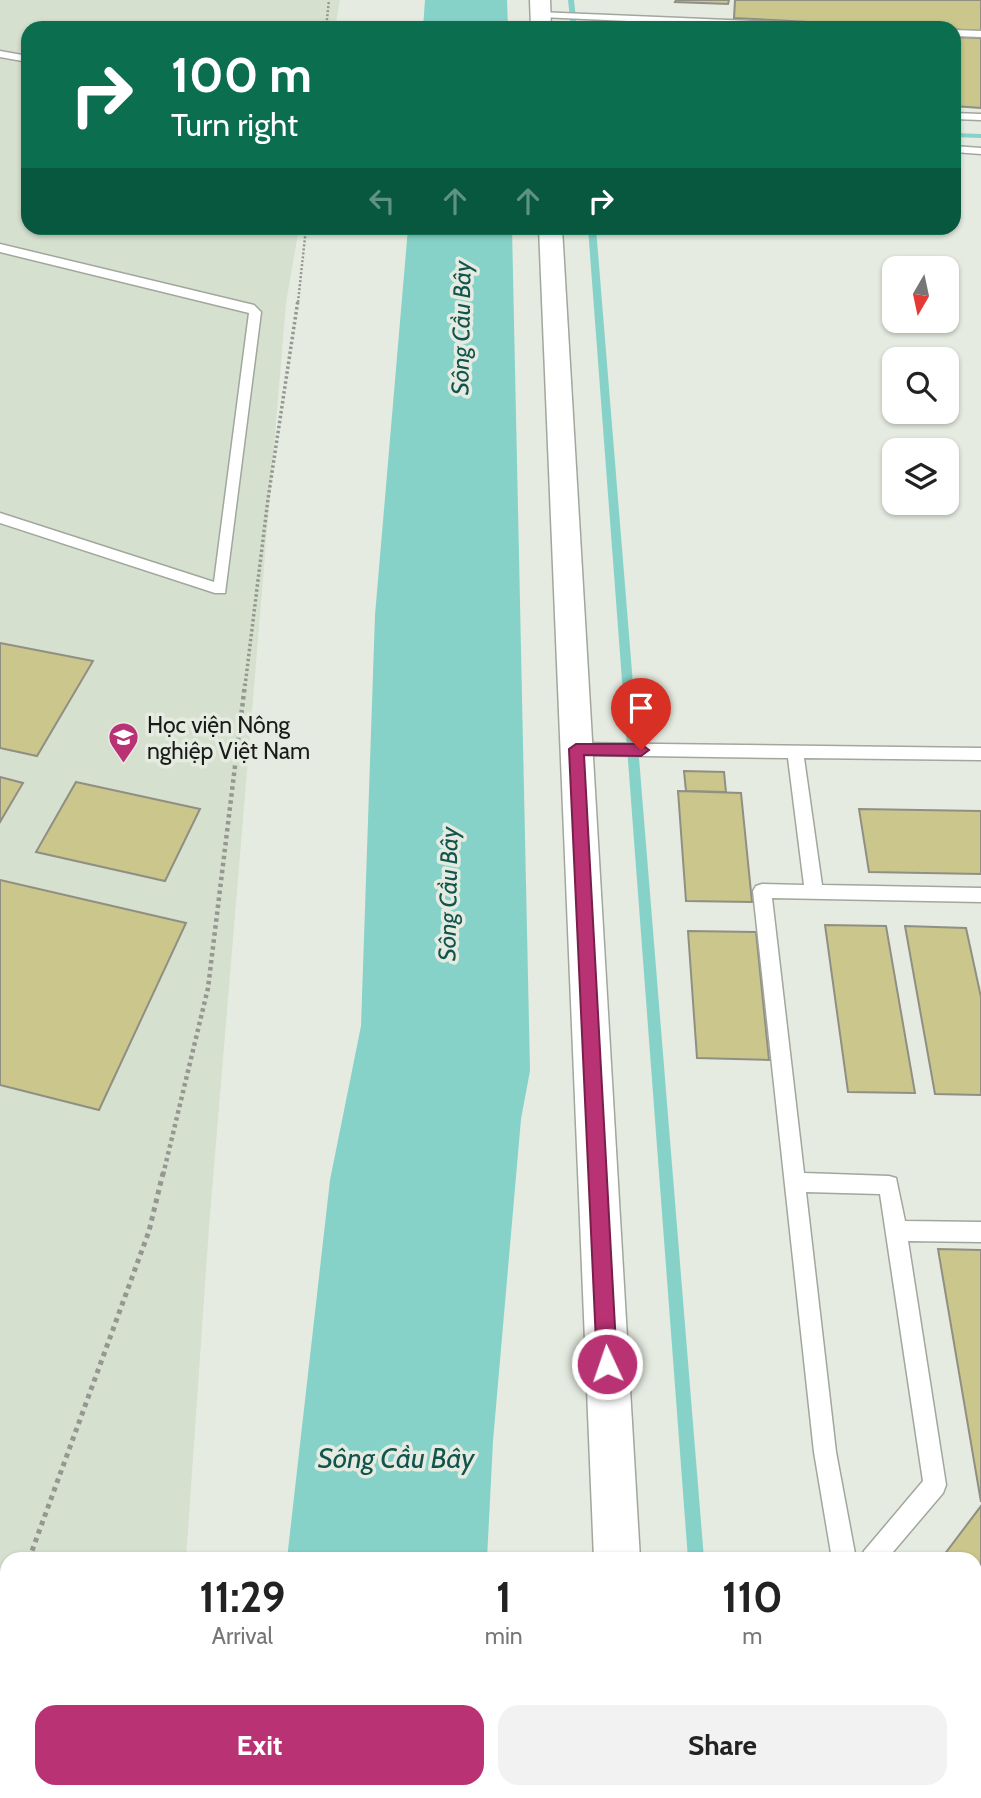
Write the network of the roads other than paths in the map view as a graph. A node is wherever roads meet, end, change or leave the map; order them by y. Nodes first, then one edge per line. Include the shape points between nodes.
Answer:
1 (544, 14) edge
2 (654, 21) edge
3 (961, 33) edge
4 (981, 34) edge
5 (0, 54) edge
6 (21, 58) edge
7 (961, 116) edge
8 (981, 117) edge
9 (961, 150) edge
10 (981, 151) edge
11 (550, 235) edge
12 (0, 248) edge
13 (0, 518) edge
14 (587, 749) junction
15 (795, 752) junction
16 (981, 754) edge
17 (814, 892) junction
18 (981, 895) edge
19 (794, 1182) junction
20 (896, 1231) junction
21 (981, 1232) edge
22 (617, 1552) edge
23 (843, 1552) edge
24 (878, 1552) edge

1 - 2 lane
3 - 4 lane
5 - 6 lane
7 - 8 lane
9 - 10 lane
11 - 14 street
12 - 13 lane via 255,312 220,589
14 - 15 lane
14 - 22 street
15 - 16 lane
15 - 17 lane
17 - 18 lane
17 - 19 lane via 762,891
19 - 20 lane via 889,1185
19 - 23 lane via 825,1452
20 - 21 lane
20 - 24 lane via 935,1486

